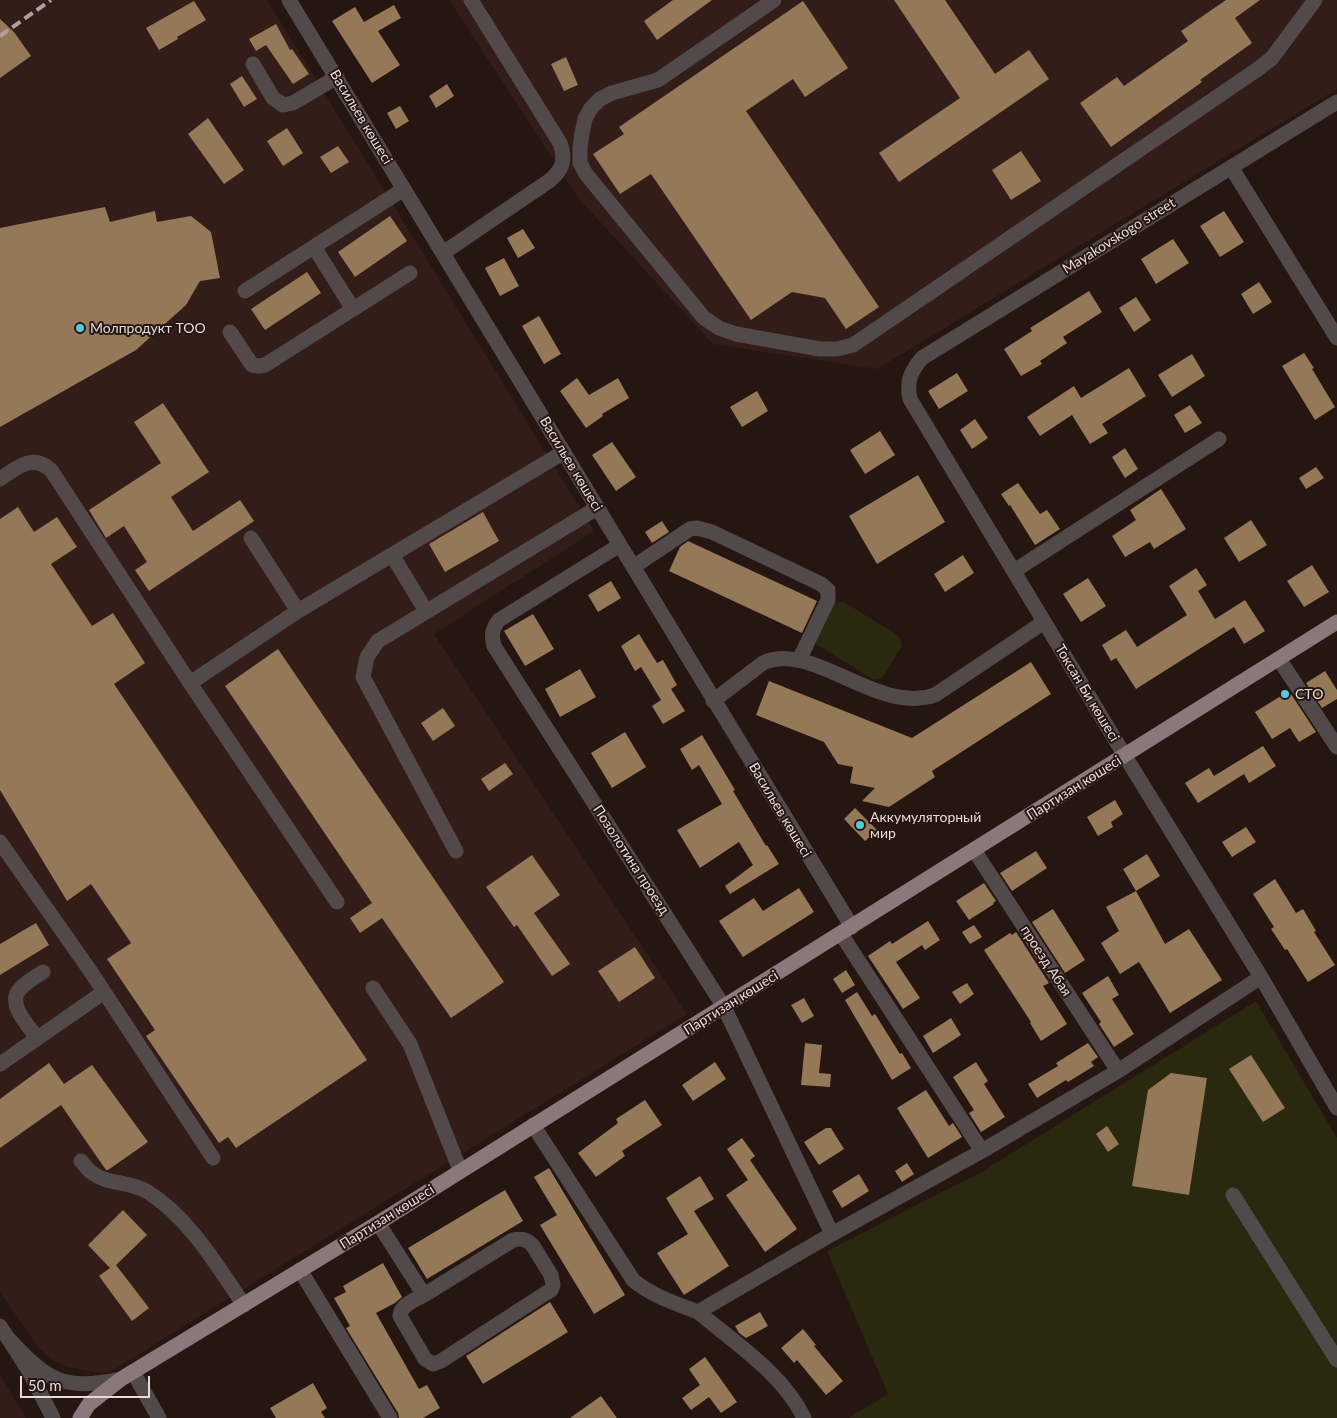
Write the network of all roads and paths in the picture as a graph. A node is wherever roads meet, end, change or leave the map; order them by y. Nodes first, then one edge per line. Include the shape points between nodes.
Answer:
1 (289, 0) edge
2 (472, 0) edge
3 (774, 0) edge
4 (1314, 0) edge
5 (253, 64) dead end
6 (337, 77) junction
7 (1337, 102) edge
8 (1231, 167) junction
9 (404, 189) junction
10 (314, 247) junction
11 (443, 254) junction
12 (410, 273) dead end
13 (245, 291) dead end
14 (353, 309) junction
15 (230, 332) dead end
16 (1337, 338) edge
17 (909, 377) joint
18 (1219, 439) dead end
19 (564, 452) junction
20 (0, 479) edge
21 (597, 508) junction
22 (251, 538) dead end
23 (620, 544) junction
24 (392, 555) junction
25 (633, 567) junction
26 (1014, 571) junction
27 (298, 611) junction
28 (426, 611) junction
29 (1044, 622) junction
30 (1337, 622) edge
31 (1279, 659) junction
32 (799, 660) junction
33 (190, 683) junction
34 (713, 701) junction
35 (1337, 747) edge
36 (1125, 756) junction
37 (0, 842) edge
38 (974, 850) junction
39 (456, 852) dead end
40 (337, 902) dead end
41 (846, 931) junction
42 (43, 972) dead end
43 (1261, 977) junction
44 (373, 988) dead end
45 (104, 992) junction
46 (724, 1007) junction
47 (37, 1038) junction
48 (0, 1064) edge
49 (1118, 1071) junction
50 (1337, 1108) edge
51 (533, 1125) junction
52 (982, 1151) junction
53 (213, 1158) dead end
54 (81, 1160) dead end
55 (460, 1170) junction
56 (1233, 1195) dead end
57 (378, 1223) junction
58 (832, 1234) junction
59 (300, 1270) junction
60 (424, 1295) junction
61 (244, 1305) junction
62 (698, 1312) junction
63 (4, 1332) edge
64 (1337, 1360) edge
65 (127, 1375) junction
66 (53, 1418) edge
67 (80, 1418) edge
68 (158, 1418) edge
69 (390, 1418) edge
70 (804, 1418) edge

1 - 6 street, Васильев көшесі
2 - 11 street via 560,143 564,153 563,164 550,181
3 - 4 street via 658,80 612,92 600,99 585,119 580,163 704,318 736,334 837,349 853,345 1258,70 1272,58
5 - 6 street via 273,98 282,105 293,103
6 - 9 street, Васильев көшесі
7 - 8 street, Mayakovskogo street
8 - 16 street
8 - 17 street, Mayakovskogo street via 922,358
9 - 10 street
9 - 11 street, Васильев көшесі
10 - 13 street
10 - 14 street
11 - 19 street, Васильев көшесі
12 - 14 street
14 - 15 street via 271,362 259,366 248,360
17 - 26 street, Токсан Би көшесі via 910,398
18 - 26 street
19 - 21 street, Васильев көшесі
19 - 24 street
20 - 33 street via 32,462 46,465 51,470
21 - 23 street, Васильев көшесі
21 - 28 street
22 - 27 street
23 - 25 street, Васильев көшесі
23 - 46 street, Позолотина проезд via 498,620 493,628 494,646
24 - 27 street
24 - 28 street
25 - 32 street via 683,533 697,528 712,532 821,584 828,590 828,600
25 - 34 street, Васильев көшесі
26 - 29 street, Токсан Би көшесі
27 - 33 street
28 - 39 street via 378,641 367,657 363,676
29 - 32 street via 926,698 883,694
29 - 36 street, Токсан Би көшесі
30 - 31 main road, Партизан көшесі
31 - 35 street
31 - 36 main road, Партизан көшесі
32 - 34 street via 780,658 762,662
33 - 40 street
34 - 41 street, Васильев көшесі
36 - 38 main road, Партизан көшесі
36 - 43 street, Токсан Би көшесі
37 - 45 street
38 - 41 main road, Партизан көшесі
38 - 49 street, проезд Абая
41 - 46 main road, Партизан көшесі
41 - 52 street, Васильев көшесі
42 - 47 street via 20,988 15,1000 16,1007
43 - 49 street
43 - 50 street, Токсан Би көшесі
44 - 55 street via 410,1044
45 - 47 street
45 - 53 street
46 - 51 main road, Партизан көшесі
46 - 58 street, Позолотина проезд
47 - 48 street
49 - 52 street
51 - 55 main road, Партизан көшесі
51 - 62 street via 633,1280 657,1296
52 - 58 street
54 - 61 street via 90,1172 102,1179 138,1186 185,1223
55 - 57 main road, Партизан көшесі
56 - 64 street
57 - 59 main road, Партизан көшесі
57 - 60 street
58 - 62 street
59 - 61 main road, Партизан көшесі
59 - 69 street
60 - 60 street via 406,1306 400,1316 425,1359 433,1364 551,1290 552,1280 533,1246 518,1239
61 - 65 main road, Партизан көшесі
62 - 70 street via 770,1372 785,1388
63 - 65 street via 28,1360 60,1381 99,1383
63 - 66 street
65 - 67 main road, Партизан көшесі via 89,1404
65 - 68 street

